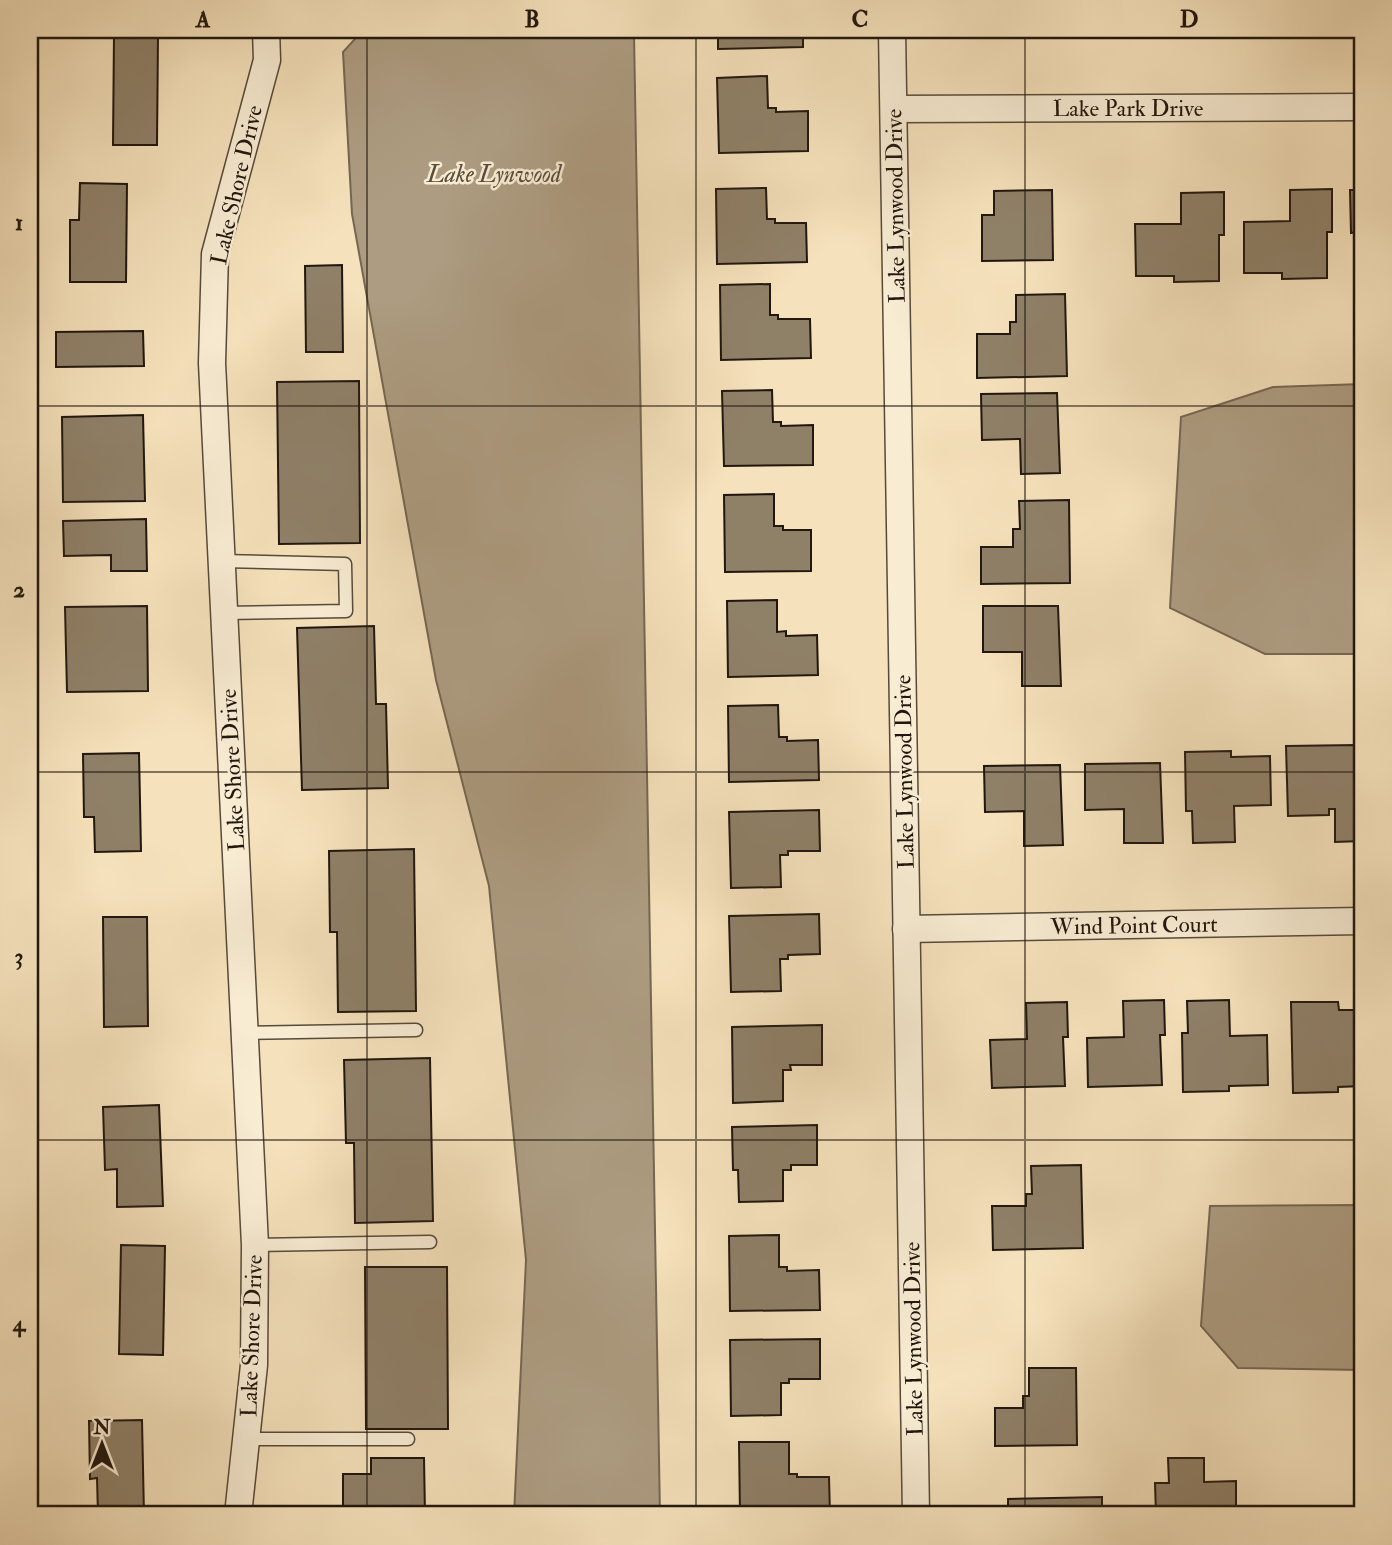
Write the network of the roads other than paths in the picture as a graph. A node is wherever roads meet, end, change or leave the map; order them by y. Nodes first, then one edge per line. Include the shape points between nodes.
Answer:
1 (266, 30) edge
2 (892, 30) edge
3 (1362, 107) edge
4 (894, 109) junction
5 (221, 561) junction
6 (224, 613) junction
7 (1362, 921) edge
8 (906, 929) junction
9 (416, 1030) dead end
10 (244, 1033) junction
11 (430, 1242) dead end
12 (255, 1245) junction
13 (246, 1439) junction
14 (408, 1439) dead end
15 (238, 1515) edge
16 (916, 1515) edge

1 - 5 street, Lake Shore Drive via 267,60 215,254 212,363
2 - 4 street, Lake Lynwood Drive
3 - 4 street, Lake Park Drive
4 - 8 street, Lake Lynwood Drive
5 - 6 street, Lake Shore Drive
5 - 6 lane via 345,564 346,611
6 - 10 street, Lake Shore Drive
7 - 8 street, Wind Point Court
8 - 16 street, Lake Lynwood Drive
9 - 10 lane
10 - 12 street, Lake Shore Drive
11 - 12 lane
12 - 13 street, Lake Shore Drive via 254,1366
13 - 14 lane
13 - 15 street, Lake Shore Drive

